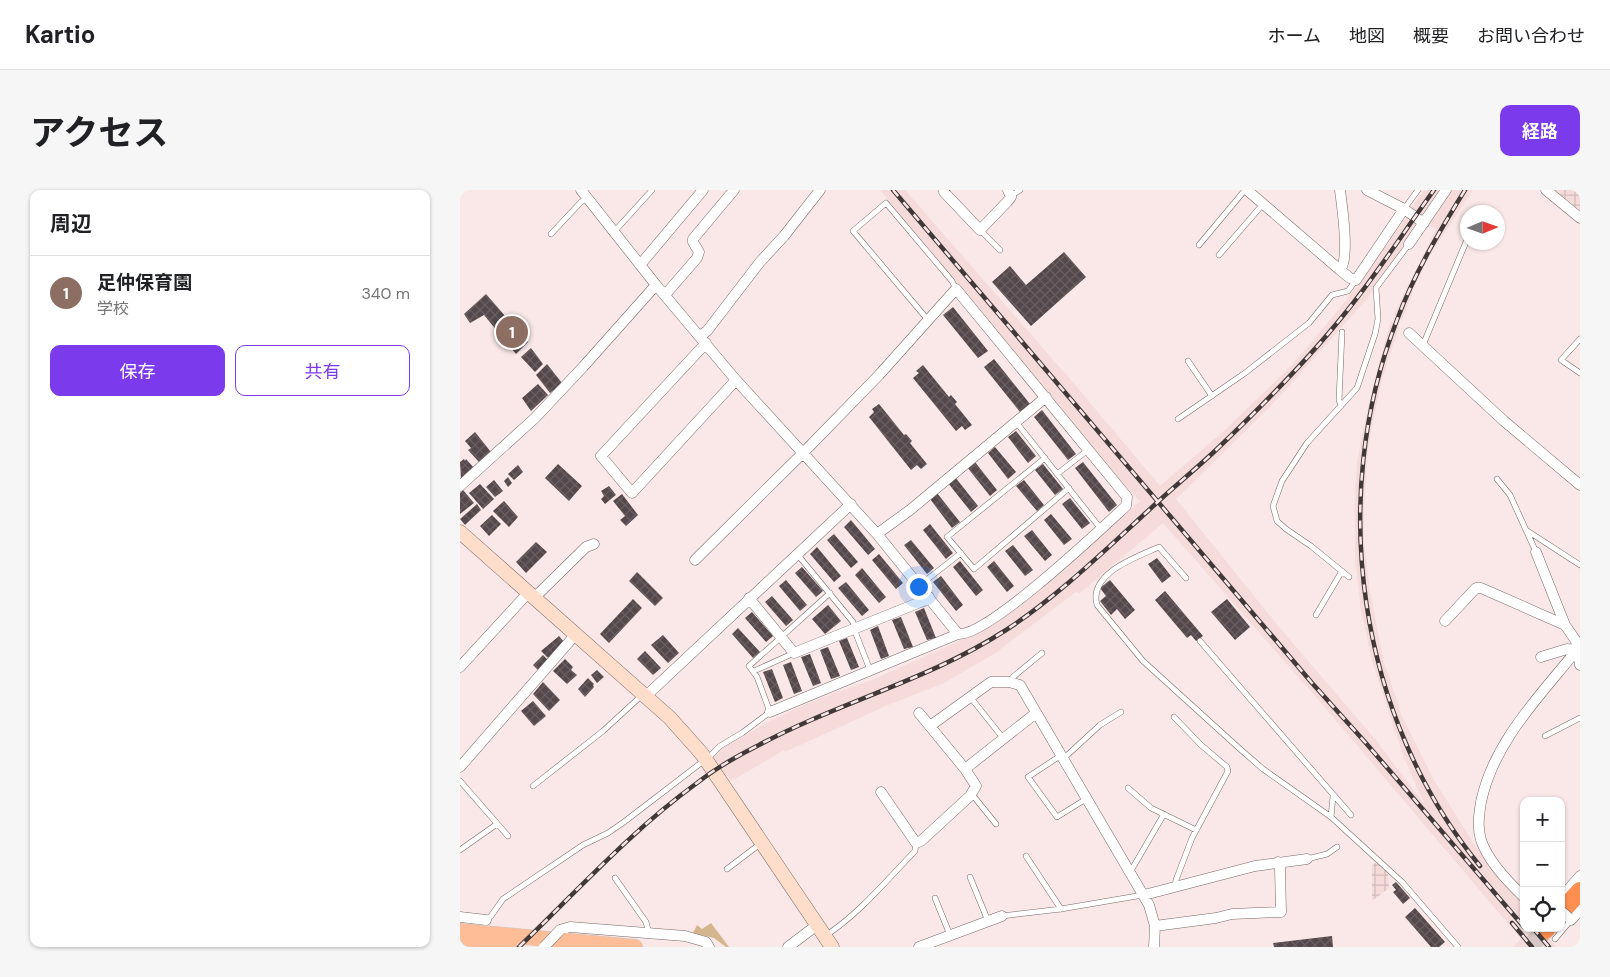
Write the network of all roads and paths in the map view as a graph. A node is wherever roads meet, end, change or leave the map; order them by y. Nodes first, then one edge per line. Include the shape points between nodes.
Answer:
1 (652, 190) edge
2 (703, 190) edge
3 (734, 190) edge
4 (820, 190) edge
5 (944, 190) edge
6 (1020, 190) edge
7 (1246, 190) edge
8 (1340, 190) edge
9 (1367, 190) edge
10 (1418, 190) edge
11 (1446, 190) edge
12 (1546, 190) edge
13 (1009, 193) edge
14 (584, 194) edge
15 (1263, 204) junction
16 (1404, 209) junction
17 (1580, 218) edge
18 (1424, 223) junction
19 (980, 230) junction
20 (614, 232) junction
21 (552, 234) dead end
22 (1409, 244) joint
23 (1199, 245) dead end
24 (1000, 250) dead end
25 (1463, 250) edge
26 (1218, 255) dead end
27 (640, 265) junction
28 (1340, 270) junction
29 (1356, 280) junction
30 (656, 285) junction
31 (956, 290) junction
32 (665, 294) junction
33 (928, 320) junction
34 (1342, 332) dead end
35 (1409, 333) dead end
36 (1580, 339) edge
37 (703, 340) junction
38 (1423, 345) junction
39 (1188, 362) dead end
40 (1580, 373) edge
41 (736, 380) junction
42 (1212, 396) junction
43 (1046, 397) junction
44 (1341, 406) junction
45 (1178, 418) dead end
46 (1016, 421) junction
47 (1088, 450) junction
48 (804, 452) junction
49 (1045, 458) junction
50 (1057, 474) junction
51 (1496, 479) dead end
52 (1580, 485) edge
53 (460, 486) edge
54 (1069, 488) junction
55 (851, 504) junction
56 (1101, 529) junction
57 (1525, 530) junction
58 (877, 534) junction
59 (463, 537) edge
60 (594, 544) dead end
61 (1536, 552) joint
62 (961, 553) junction
63 (797, 554) junction
64 (695, 560) dead end
65 (1580, 565) edge
66 (1342, 571) junction
67 (1348, 577) dead end
68 (1186, 578) dead end
69 (920, 585) junction
70 (830, 593) junction
71 (531, 595) junction
72 (929, 596) junction
73 (749, 598) junction
74 (1316, 614) dead end
75 (1445, 621) dead end
76 (1565, 625) junction
77 (855, 629) junction
78 (576, 634) junction
79 (958, 634) junction
80 (781, 638) junction
81 (1200, 641) dead end
82 (1578, 648) edge
83 (1042, 652) dead end
84 (794, 653) junction
85 (1541, 657) dead end
86 (1580, 665) edge
87 (460, 668) edge
88 (870, 670) junction
89 (754, 671) junction
90 (1009, 682) junction
91 (646, 696) junction
92 (971, 698) junction
93 (770, 712) junction
94 (918, 712) dead end
95 (1121, 712) dead end
96 (1036, 713) junction
97 (1174, 717) dead end
98 (1580, 718) edge
99 (930, 726) junction
100 (1545, 736) dead end
101 (1003, 738) junction
102 (1061, 758) junction
103 (705, 759) junction
104 (460, 767) edge
105 (965, 769) junction
106 (460, 781) edge
107 (533, 786) dead end
108 (1128, 788) dead end
109 (881, 792) dead end
110 (970, 796) junction
111 (1333, 796) junction
112 (1087, 799) junction
113 (1164, 814) junction
114 (1351, 816) dead end
115 (1331, 817) junction
116 (497, 824) junction
117 (996, 824) dead end
118 (1196, 830) junction
119 (508, 836) dead end
120 (762, 842) junction
121 (916, 843) junction
122 (1337, 848) dead end
123 (460, 850) edge
124 (1026, 856) dead end
125 (1307, 859) joint
126 (1278, 862) junction
127 (727, 869) dead end
128 (1130, 871) junction
129 (1580, 876) edge
130 (970, 877) dead end
131 (615, 878) dead end
132 (1175, 887) junction
133 (1580, 891) edge
134 (1520, 893) edge
135 (1565, 893) edge
136 (1144, 895) junction
137 (935, 898) dead end
138 (1061, 909) junction
139 (1580, 910) edge
140 (1566, 915) edge
141 (1002, 916) joint
142 (460, 917) edge
143 (486, 920) joint
144 (988, 921) junction
145 (1155, 926) junction
146 (460, 931) edge
147 (1549, 933) edge
148 (649, 934) junction
149 (825, 936) edge
150 (950, 936) junction
151 (460, 944) edge
152 (510, 947) edge
153 (544, 947) edge
154 (635, 947) edge
155 (709, 947) edge
156 (788, 947) edge
157 (919, 947) edge
158 (1154, 947) edge
159 (1458, 947) edge

1 - 20 lane
2 - 27 street
3 - 32 street via 695,236 693,242 698,250 697,258
4 - 37 street via 760,262
5 - 19 street
6 - 13 lane
7 - 15 street
7 - 23 lane
8 - 28 street via 1344,237 1344,261
9 - 16 street
10 - 16 lane
11 - 18 street
12 - 17 street
13 - 19 street via 1007,202
14 - 20 street
14 - 21 lane via 581,202
15 - 26 lane
15 - 28 street
16 - 18 street
16 - 29 street
18 - 22 street
19 - 24 lane
20 - 27 street
22 - 44 lane via 1376,288 1375,334 1357,388
25 - 38 lane
27 - 30 street
28 - 29 street
29 - 42 lane via 1348,291 1332,295 1309,323 1246,374
30 - 32 street
30 - 53 street via 535,418
31 - 33 street
31 - 33 lane via 952,281 886,203 853,231
31 - 43 street
32 - 37 street
33 - 48 street
34 - 44 lane via 1338,400
35 - 38 street
36 - 40 lane via 1561,360
37 - 41 street
37 - 41 street via 601,456 632,493
38 - 52 street via 1504,421
39 - 42 lane
41 - 48 street
42 - 45 lane
43 - 46 street
43 - 47 street
44 - 66 lane via 1308,443 1282,481 1272,506 1277,521
46 - 49 lane
46 - 58 street
47 - 50 lane
47 - 56 street via 1127,497 1126,506
48 - 55 street
48 - 64 street
49 - 50 lane
49 - 62 lane via 947,537
50 - 54 lane
51 - 57 lane via 1510,495
54 - 56 lane
54 - 62 lane via 974,568
55 - 58 street
55 - 63 street
56 - 79 street via 1049,576 1000,613 968,633
57 - 61 lane
57 - 65 lane
58 - 69 street
59 - 71 street
60 - 71 street via 586,547
61 - 76 street
62 - 69 lane
63 - 70 lane
63 - 73 street
66 - 67 lane
66 - 74 lane
68 - 115 lane via 1159,547 1122,563 1103,580 1096,588 1096,605 1143,661 1263,769
69 - 72 street
70 - 77 lane via 854,622
70 - 80 lane
71 - 78 street
71 - 87 street
72 - 77 street
72 - 79 street
73 - 80 street
73 - 91 street
75 - 76 street via 1476,588 1482,588
76 - 82 street
77 - 84 street
77 - 88 lane
78 - 91 street
78 - 104 street
79 - 88 street
80 - 84 street
80 - 89 lane via 749,666
81 - 111 lane
82 - 85 street
82 - 86 street
82 - 134 street via 1502,747 1482,800 1478,822 1483,846
83 - 90 lane
84 - 89 lane
88 - 93 street
89 - 93 lane
90 - 92 street via 991,682
90 - 96 street via 1020,685
91 - 103 street via 679,726
91 - 107 lane via 639,698
92 - 99 street
92 - 101 lane
93 - 103 lane
94 - 99 street
95 - 102 lane
96 - 101 street
96 - 102 street
97 - 118 lane via 1227,767 1227,776
98 - 100 lane
99 - 105 street
101 - 105 street
102 - 112 street
102 - 112 lane via 1028,777 1057,817
103 - 120 street
103 - 143 lane via 624,822 583,845 503,899
105 - 110 street via 976,786
106 - 116 lane
108 - 113 lane via 1151,808
109 - 121 street
110 - 117 lane
110 - 121 street
111 - 114 lane
111 - 115 lane
112 - 128 street
113 - 118 lane
113 - 128 lane
115 - 159 lane via 1402,882
116 - 119 lane
116 - 123 lane
118 - 132 lane
120 - 127 lane
120 - 149 street
121 - 149 lane via 914,851 884,884
122 - 125 lane
124 - 138 lane
125 - 126 street
126 - 132 street
126 - 145 street via 1281,912 1232,914
128 - 136 street
129 - 135 street
130 - 144 lane
131 - 148 lane via 646,922
132 - 136 street
133 - 140 highway
136 - 138 lane
136 - 145 street
137 - 150 lane
138 - 141 lane
139 - 140 street
140 - 147 lane
141 - 144 street
142 - 143 street
144 - 150 street
145 - 158 street
146 - 154 main road
148 - 153 street, bridge via 570,927 560,930
148 - 155 street via 685,936 706,942
149 - 156 street
150 - 157 street
151 - 152 main road

